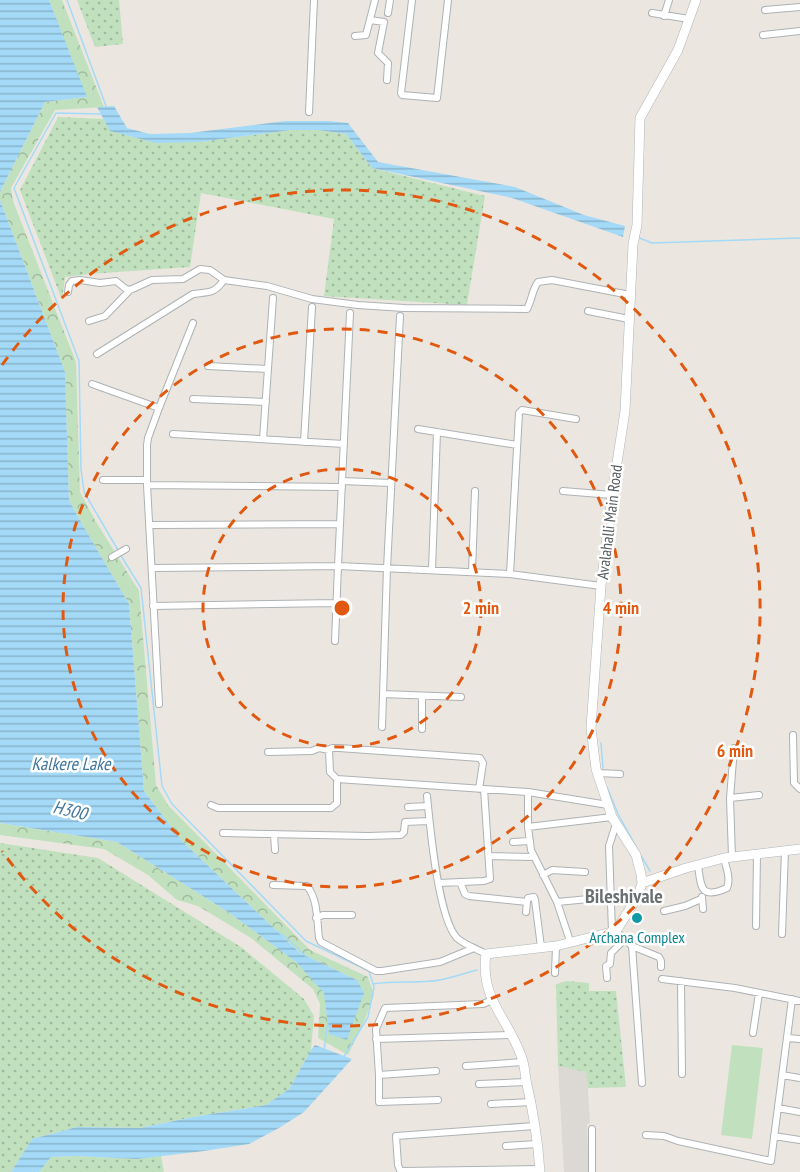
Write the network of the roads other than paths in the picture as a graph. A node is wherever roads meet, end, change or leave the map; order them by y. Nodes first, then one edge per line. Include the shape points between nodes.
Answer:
1 (314, 0) edge
2 (375, 0) edge
3 (390, 0) edge
4 (412, 0) edge
5 (448, 0) edge
6 (669, 0) edge
7 (696, 0) edge
8 (800, 7) edge
9 (765, 9) dead end
10 (652, 13) dead end
11 (388, 14) dead end
12 (664, 16) junction
13 (689, 19) junction
14 (370, 20) junction
15 (800, 31) edge
16 (763, 35) dead end
17 (355, 36) dead end
18 (387, 80) dead end
19 (309, 112) dead end
20 (224, 280) junction
21 (130, 290) junction
22 (68, 292) dead end
23 (630, 295) junction
24 (273, 298) dead end
25 (312, 307) dead end
26 (588, 311) dead end
27 (350, 313) dead end
28 (400, 316) dead end
29 (628, 319) junction
30 (89, 321) dead end
31 (193, 323) dead end
32 (97, 354) dead end
33 (208, 366) dead end
34 (268, 369) junction
35 (92, 384) dead end
36 (193, 399) dead end
37 (266, 402) junction
38 (159, 408) junction
39 (576, 418) dead end
40 (418, 429) dead end
41 (437, 432) junction
42 (173, 434) dead end
43 (263, 439) junction
44 (304, 442) junction
45 (344, 444) junction
46 (517, 445) junction
47 (103, 480) dead end
48 (147, 482) junction
49 (392, 483) junction
50 (342, 484) junction
51 (475, 490) dead end
52 (563, 491) dead end
53 (612, 495) junction
54 (340, 524) junction
55 (149, 525) junction
56 (338, 566) junction
57 (152, 568) junction
58 (387, 568) junction
59 (432, 570) junction
60 (472, 572) junction
61 (510, 574) junction
62 (601, 586) junction
63 (336, 603) junction
64 (153, 606) junction
65 (335, 641) dead end
66 (383, 694) junction
67 (422, 696) junction
68 (460, 697) dead end
69 (159, 704) dead end
70 (382, 727) dead end
71 (422, 729) dead end
72 (793, 735) dead end
73 (734, 748) dead end
74 (329, 750) junction
75 (268, 752) dead end
76 (597, 773) junction
77 (620, 774) dead end
78 (337, 779) junction
79 (482, 789) junction
80 (800, 789) edge
81 (528, 792) junction
82 (759, 795) dead end
83 (427, 796) dead end
84 (730, 798) junction
85 (211, 805) dead end
86 (608, 805) junction
87 (408, 807) dead end
88 (428, 807) junction
89 (614, 820) junction
90 (429, 821) junction
91 (528, 827) junction
92 (223, 833) dead end
93 (274, 834) junction
94 (530, 841) junction
95 (513, 842) dead end
96 (800, 849) edge
97 (275, 850) dead end
98 (785, 850) junction
99 (758, 853) junction
100 (489, 856) junction
101 (534, 857) junction
102 (728, 857) junction
103 (698, 865) junction
104 (585, 872) dead end
105 (543, 875) junction
106 (460, 882) junction
107 (439, 883) junction
108 (642, 883) junction
109 (273, 885) dead end
110 (704, 890) junction
111 (610, 897) junction
112 (701, 898) junction
113 (527, 902) junction
114 (557, 902) junction
115 (703, 909) dead end
116 (664, 911) dead end
117 (526, 912) dead end
118 (352, 915) dead end
119 (316, 918) junction
120 (756, 926) dead end
121 (617, 934) junction
122 (782, 934) dead end
123 (570, 941) junction
124 (556, 946) junction
125 (632, 946) junction
126 (542, 947) junction
127 (474, 948) junction
128 (486, 954) junction
129 (662, 967) dead end
130 (555, 973) dead end
131 (607, 978) dead end
132 (662, 979) dead end
133 (681, 981) junction
134 (759, 993) junction
135 (792, 999) junction
136 (492, 1000) junction
137 (800, 1001) edge
138 (753, 1033) dead end
139 (511, 1035) junction
140 (787, 1038) junction
141 (376, 1039) junction
142 (800, 1040) edge
143 (523, 1062) junction
144 (466, 1066) dead end
145 (436, 1071) dead end
146 (682, 1074) dead end
147 (379, 1075) junction
148 (782, 1075) junction
149 (800, 1078) edge
150 (527, 1082) junction
151 (642, 1083) dead end
152 (479, 1084) dead end
153 (438, 1101) dead end
154 (531, 1102) junction
155 (491, 1104) dead end
156 (778, 1108) junction
157 (800, 1112) edge
158 (534, 1126) junction
159 (592, 1130) dead end
160 (646, 1136) dead end
161 (774, 1136) junction
162 (800, 1140) edge
163 (537, 1144) junction
164 (506, 1146) dead end
165 (540, 1171) edge
166 (592, 1172) edge

1 - 19 street
2 - 14 street
3 - 11 street
4 - 5 street via 401,93 437,98
6 - 12 street
7 - 13 main road, Avalahalli Main Road
8 - 9 street
10 - 12 street
12 - 13 street
13 - 23 main road, Avalahalli Main Road via 678,50 640,118 637,225
14 - 17 street via 366,35
14 - 18 street via 384,22 378,53 387,63
15 - 16 street
20 - 21 street via 210,270 200,269 183,279 152,280
20 - 23 street via 267,286 312,299 404,308 527,309 534,288 545,280
20 - 32 street via 215,290 193,294
21 - 22 street via 116,281 80,280 72,281
21 - 30 street via 105,316
23 - 29 main road, Avalahalli Main Road
24 - 34 street
25 - 44 street
26 - 29 street
27 - 45 street
28 - 49 street
29 - 53 main road, Avalahalli Main Road via 625,411
31 - 38 street
33 - 34 street
34 - 37 street
35 - 38 street
36 - 37 street
37 - 43 street
38 - 48 street via 148,438
39 - 46 street via 520,411
40 - 41 street
41 - 46 street
41 - 59 street
42 - 43 street
43 - 44 street
44 - 45 street
45 - 50 street
46 - 61 street
47 - 48 street
48 - 50 street
48 - 55 street
49 - 50 street
49 - 58 street
50 - 54 street
51 - 60 street
52 - 53 street
53 - 62 main road, Avalahalli Main Road
54 - 55 street
54 - 56 street
55 - 57 street
56 - 57 street
56 - 58 street
56 - 63 street
57 - 64 street
58 - 59 street
58 - 66 street
59 - 60 street
60 - 61 street
61 - 62 street
62 - 76 main road, Avalahalli Main Road via 591,728
63 - 64 street
63 - 65 street
64 - 69 street
66 - 67 street
66 - 70 street
67 - 68 street
67 - 71 street
72 - 80 street via 794,783
73 - 84 street
74 - 75 street
74 - 78 street via 330,772
74 - 79 street via 480,758
76 - 77 street
76 - 86 main road, Avalahalli Main Road
78 - 79 street
78 - 85 street via 337,803 331,808
79 - 81 street
79 - 100 street
81 - 86 street
81 - 91 street
82 - 84 street
83 - 88 street
84 - 102 street
86 - 89 main road, Avalahalli Main Road
87 - 88 street
88 - 90 street
89 - 91 street
89 - 108 main road, Avalahalli Main Road via 636,855
89 - 111 street via 609,846
90 - 93 street via 405,822 401,835
90 - 107 street
91 - 94 street
92 - 93 street
93 - 97 street
94 - 95 street
94 - 101 street
96 - 98 main road
98 - 99 main road
98 - 122 street
99 - 102 main road
99 - 120 street
100 - 101 street
100 - 106 street via 489,880
101 - 105 street
102 - 103 main road
102 - 110 street via 727,888 709,893
103 - 108 main road
103 - 110 street
104 - 105 street via 552,870
105 - 114 street
106 - 107 street
106 - 113 street via 469,896
107 - 127 street via 451,930
108 - 121 main road
109 - 119 street via 307,886
110 - 112 street
111 - 114 street
111 - 121 street
112 - 115 street
112 - 116 street
113 - 117 street
113 - 126 street via 534,897
114 - 123 street
118 - 119 street
119 - 127 street via 321,942 376,971 440,962
121 - 123 main road
121 - 125 street
121 - 131 street via 621,944 611,953
123 - 124 main road
124 - 126 main road
124 - 130 street
125 - 129 street via 658,957
125 - 151 street
126 - 128 main road
127 - 128 street
128 - 136 main road via 484,969
132 - 133 street
133 - 134 street
133 - 146 street
134 - 135 street
134 - 138 street
135 - 137 street
135 - 140 street
136 - 139 main road
136 - 141 street via 483,1004 385,1008
139 - 141 street
139 - 143 main road
140 - 142 street
140 - 148 street
141 - 147 street
143 - 144 street
143 - 150 main road
145 - 147 street
147 - 153 street via 379,1102
148 - 149 street
148 - 156 street
150 - 152 street
150 - 154 main road
154 - 155 street
154 - 158 main road
156 - 157 street
156 - 161 street
158 - 163 main road
158 - 165 street via 396,1136 399,1165 403,1171
159 - 166 street
160 - 161 street via 664,1136 771,1161
161 - 162 street
163 - 164 street
163 - 165 main road

